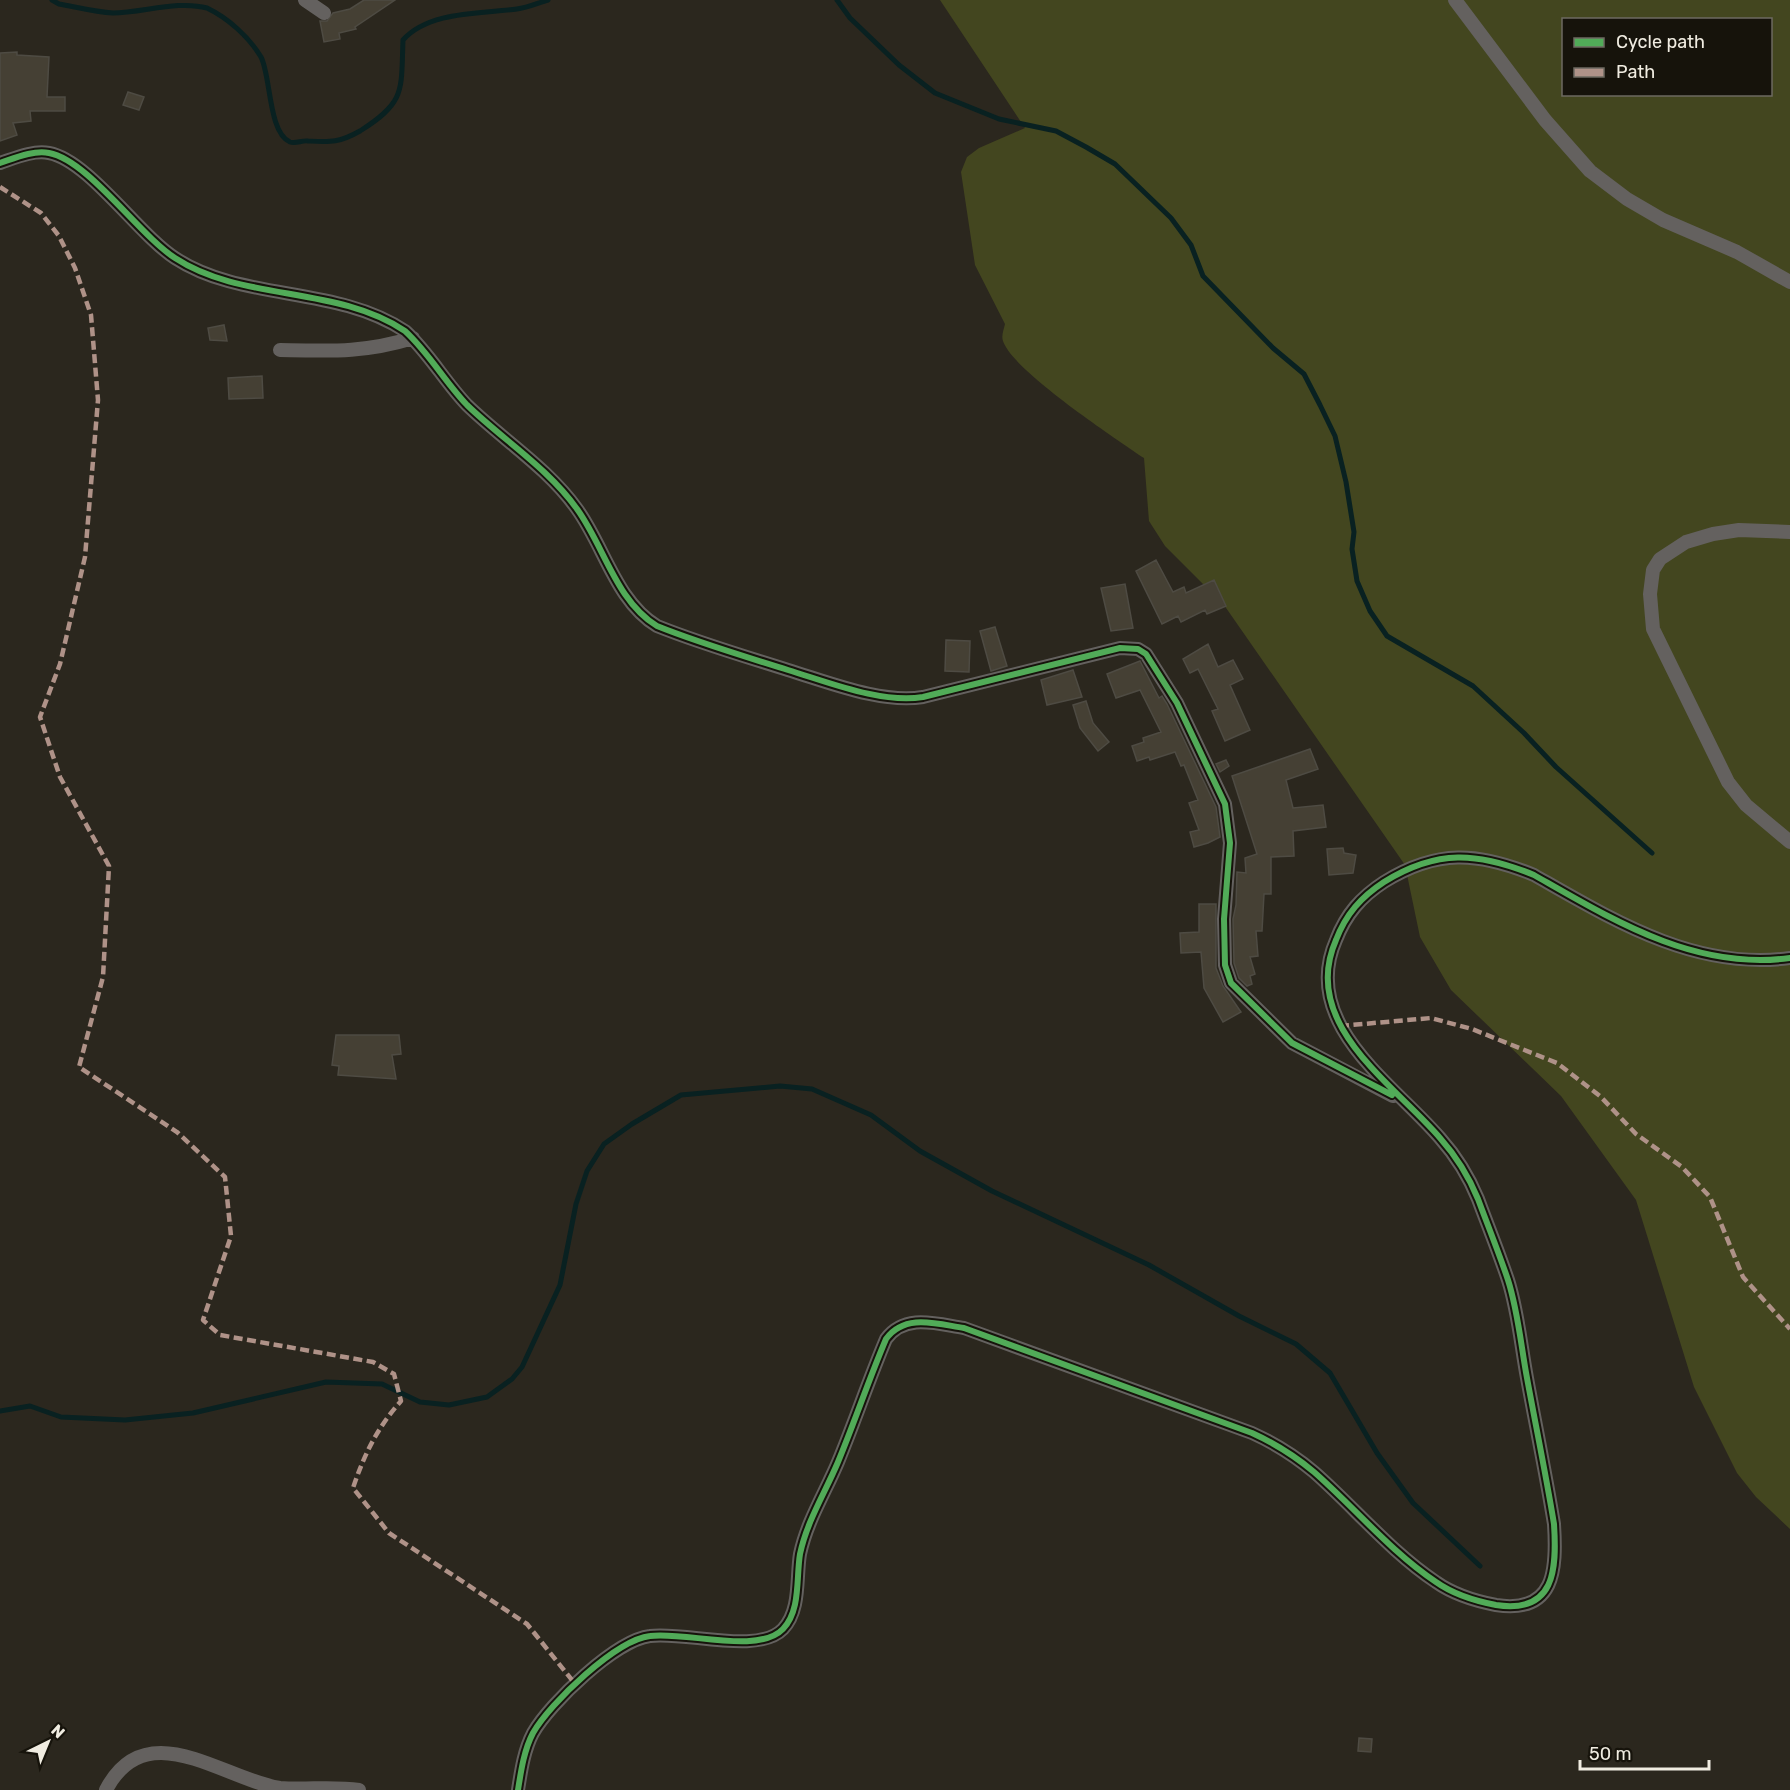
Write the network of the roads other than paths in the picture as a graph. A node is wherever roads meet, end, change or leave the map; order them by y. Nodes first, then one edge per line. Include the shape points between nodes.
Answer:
1 (305, 0) edge
2 (1455, 0) edge
3 (324, 13) dead end
4 (0, 163) edge
5 (1790, 282) edge
6 (413, 338) junction
7 (280, 350) dead end
8 (1790, 532) edge
9 (1790, 842) edge
10 (1790, 958) edge
11 (1401, 1099) junction
12 (106, 1790) edge
13 (359, 1790) edge
14 (518, 1790) edge

1 - 3 street
2 - 5 street via 1545,120 1590,171 1663,220 1737,252
4 - 6 street via 42,152 60,156 92,181 159,246 189,266 229,280 361,310 393,323
6 - 7 street via 359,351
6 - 11 street via 465,402 568,497 596,538 628,598 657,626 815,678 898,699 923,697 1120,648 1138,649 1146,654 1177,703 1225,804 1230,843 1225,964 1231,983 1292,1043
8 - 9 street via 1739,530 1686,542 1659,559 1653,570 1650,594 1653,629 1728,782 1746,805
10 - 11 street via 1737,960 1688,951 1641,932 1513,867 1470,857 1426,861 1393,877 1359,901 1340,930 1329,961 1332,1005 1340,1026 1355,1049
11 - 14 street via 1457,1160 1476,1196 1509,1282 1554,1524 1554,1568 1538,1599 1516,1607 1485,1603 1436,1582 1312,1470 1252,1433 964,1328 906,1323 886,1339 837,1465 813,1513 787,1625 776,1635 756,1641 662,1635 625,1645 576,1685 541,1722 528,1744
12 - 13 street via 111,1780 134,1760 165,1754 195,1758 262,1785

